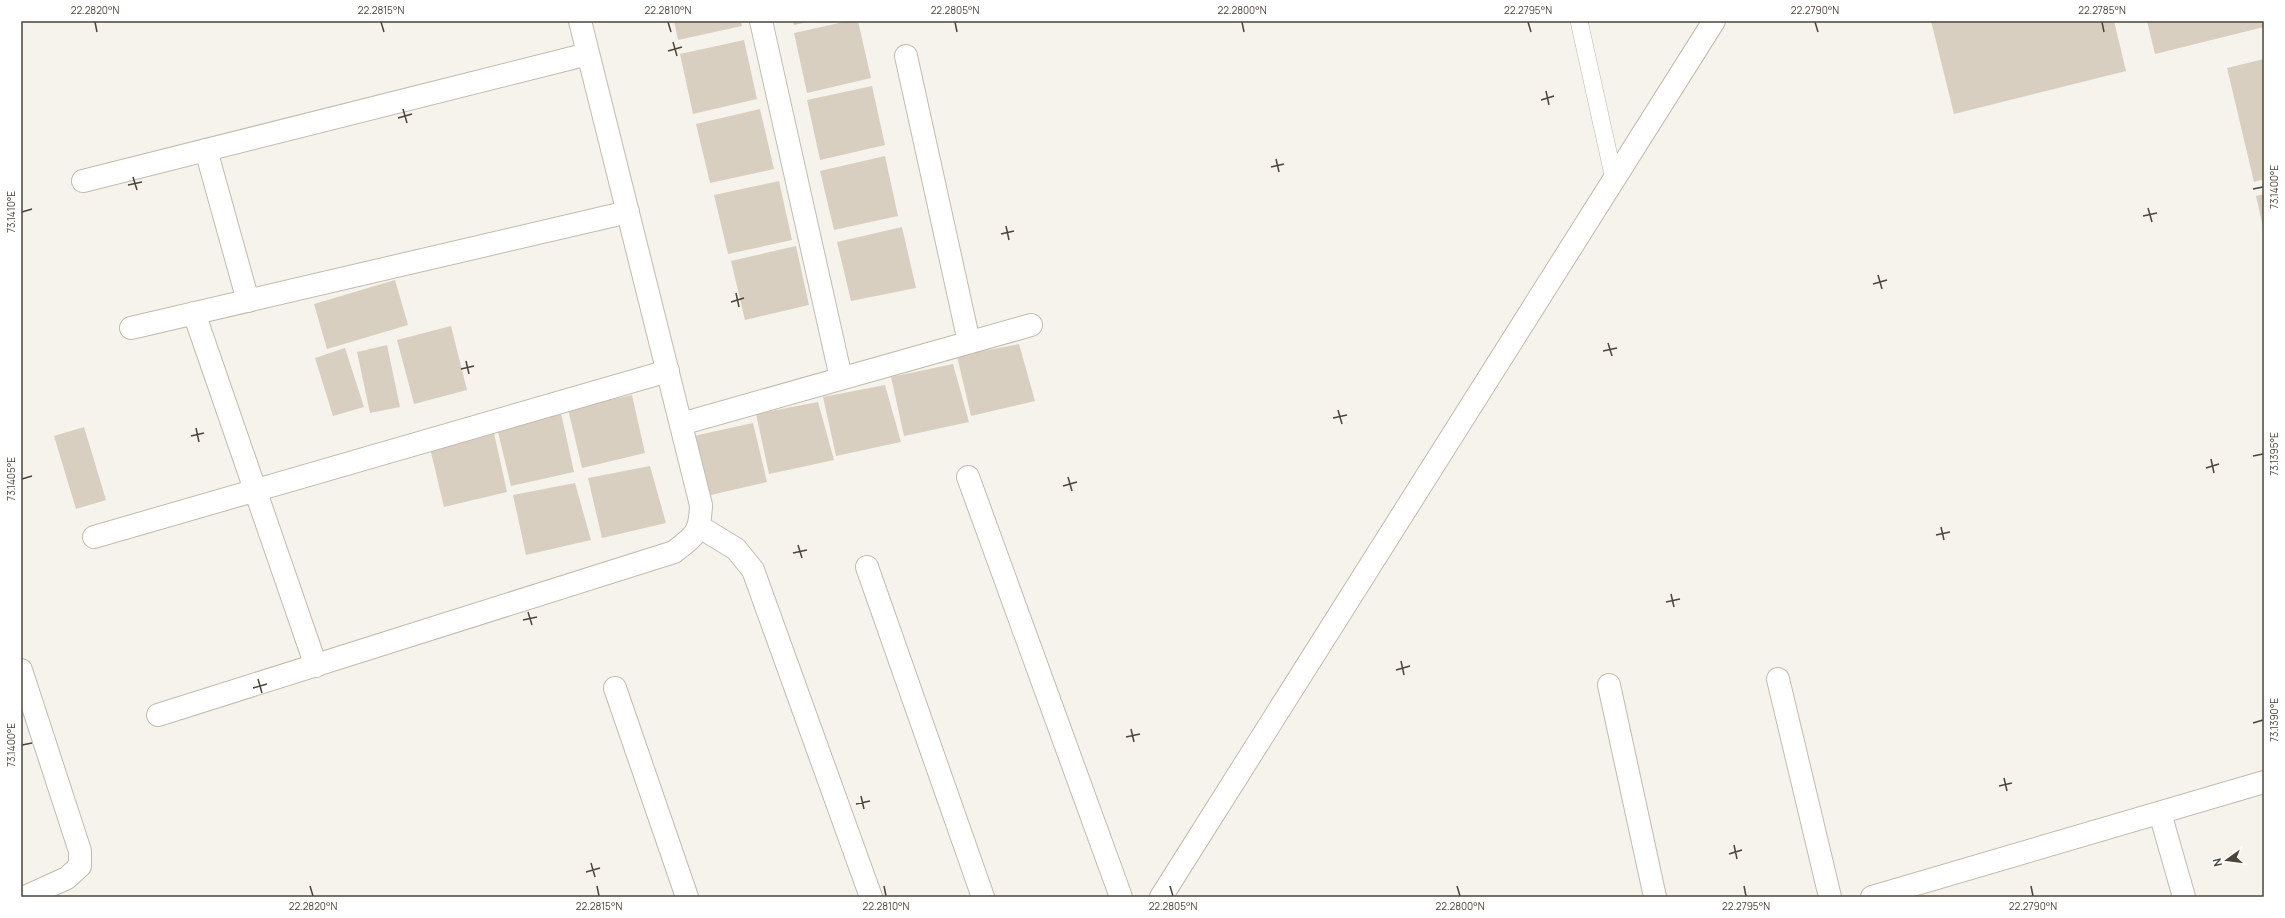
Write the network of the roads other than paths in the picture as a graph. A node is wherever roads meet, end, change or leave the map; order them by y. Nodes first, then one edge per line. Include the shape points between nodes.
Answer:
1 (580, 21) edge
2 (761, 21) edge
3 (1579, 21) edge
4 (1714, 21) edge
5 (588, 54) junction
6 (906, 56) dead end
7 (206, 150) junction
8 (1614, 179) junction
9 (83, 181) dead end
10 (628, 212) junction
11 (248, 301) junction
12 (194, 314) junction
13 (1031, 325) dead end
14 (131, 328) dead end
15 (969, 342) junction
16 (668, 372) junction
17 (841, 378) junction
18 (681, 424) junction
19 (968, 477) dead end
20 (256, 490) junction
21 (700, 527) junction
22 (94, 537) dead end
23 (866, 567) dead end
24 (316, 666) junction
25 (22, 675) edge
26 (1778, 679) dead end
27 (1609, 686) dead end
28 (615, 688) dead end
29 (158, 715) dead end
30 (2264, 782) edge
31 (2160, 813) junction
32 (25, 897) edge
33 (686, 897) edge
34 (871, 897) edge
35 (982, 897) edge
36 (1121, 897) edge
37 (1161, 897) edge
38 (1655, 897) edge
39 (1830, 897) edge
40 (1872, 897) edge
41 (2184, 897) edge

1 - 5 street
2 - 17 street
3 - 8 lane
4 - 8 street
5 - 7 street
5 - 10 street
6 - 15 street
7 - 9 street
7 - 11 street
8 - 37 street
10 - 11 street
10 - 16 street
11 - 12 street
12 - 14 street
12 - 20 street
13 - 15 street
15 - 17 street
16 - 18 street
16 - 20 street
17 - 18 street
18 - 21 street via 701,505
19 - 36 street
20 - 22 street
20 - 24 street
21 - 24 street via 688,542 674,552
21 - 34 street via 736,549 753,570
23 - 35 street
24 - 29 street
25 - 32 street via 80,850 80,866 67,878
26 - 39 street
27 - 38 street
28 - 33 street
30 - 31 street
31 - 40 street
31 - 41 street

